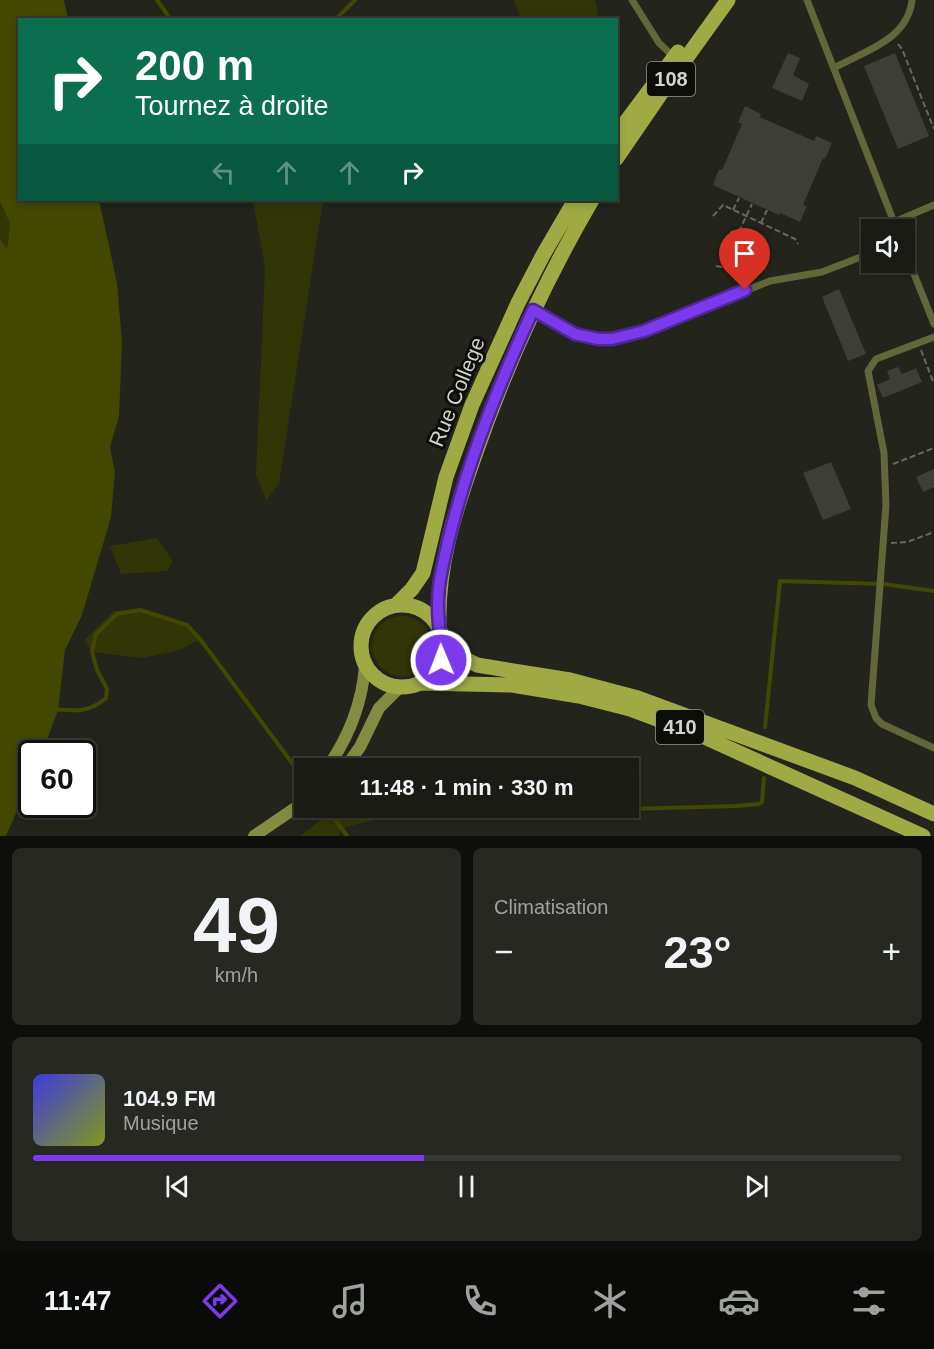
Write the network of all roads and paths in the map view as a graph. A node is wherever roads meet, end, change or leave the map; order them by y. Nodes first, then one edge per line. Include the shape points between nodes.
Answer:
1 (632, 0) edge
2 (726, 0) edge
3 (807, 0) edge
4 (912, 0) edge
5 (891, 38) junction
6 (678, 60) junction
7 (834, 68) junction
8 (934, 129) edge
9 (618, 133) edge
10 (618, 156) edge
11 (739, 198) dead end
12 (574, 201) edge
13 (591, 201) edge
14 (752, 204) dead end
15 (934, 205) edge
16 (734, 210) junction
17 (767, 210) dead end
18 (713, 216) dead end
19 (746, 216) junction
20 (893, 219) edge
21 (909, 219) edge
22 (761, 223) junction
23 (767, 226) junction
24 (764, 232) dead end
25 (730, 233) dead end
26 (738, 233) junction
27 (798, 244) dead end
28 (861, 258) edge
29 (716, 266) dead end
30 (914, 273) edge
31 (533, 310) junction
32 (934, 324) edge
33 (934, 337) edge
34 (919, 343) junction
35 (934, 384) edge
36 (934, 448) edge
37 (885, 467) junction
38 (934, 532) edge
39 (885, 543) junction
40 (396, 605) junction
41 (440, 632) junction
42 (365, 666) junction
43 (418, 683) junction
44 (400, 687) junction
45 (934, 748) edge
46 (333, 758) edge
47 (352, 758) edge
48 (294, 805) edge
49 (294, 809) edge
50 (934, 814) edge
51 (281, 817) junction
52 (254, 836) edge
53 (923, 836) edge

1 - 6 lane via 659,43
2 - 6 main road, 108
3 - 7 lane
4 - 5 lane via 907,19
5 - 7 lane
5 - 8 path via 902,49
6 - 9 main road, 108
6 - 10 main road, 108
7 - 20 lane
11 - 16 path
12 - 40 main road, Rue College via 511,318 469,412 443,489 423,573
13 - 31 main road, Rue College
14 - 19 path
15 - 21 lane
16 - 18 path via 723,205
16 - 19 path
17 - 22 path
19 - 22 path
19 - 26 path
22 - 23 path
23 - 24 path
23 - 27 path
25 - 26 path
26 - 29 path via 722,267
28 - 31 lane via 822,272 770,281 644,331 612,339 575,334
30 - 32 lane
31 - 41 main road, Rue College via 495,398 463,492 441,571
33 - 34 lane
34 - 35 path
34 - 37 lane via 876,360 868,371
36 - 37 path
37 - 39 lane
38 - 39 path via 907,542
39 - 45 lane via 871,705 882,724
40 - 41 main road via 419,608 430,616
40 - 42 main road, Rue College via 375,614 364,629 360,647
41 - 43 main road, Rue College via 443,650 439,664
41 - 50 main road, 410 via 461,657 477,666 570,680 638,698 846,775
42 - 44 main road via 378,680
42 - 46 main road, Rue College via 356,713
43 - 44 main road
43 - 53 main road, 410 via 512,685 630,709 702,736
44 - 47 main road via 379,708
48 - 51 main road
49 - 51 main road
51 - 52 main road

